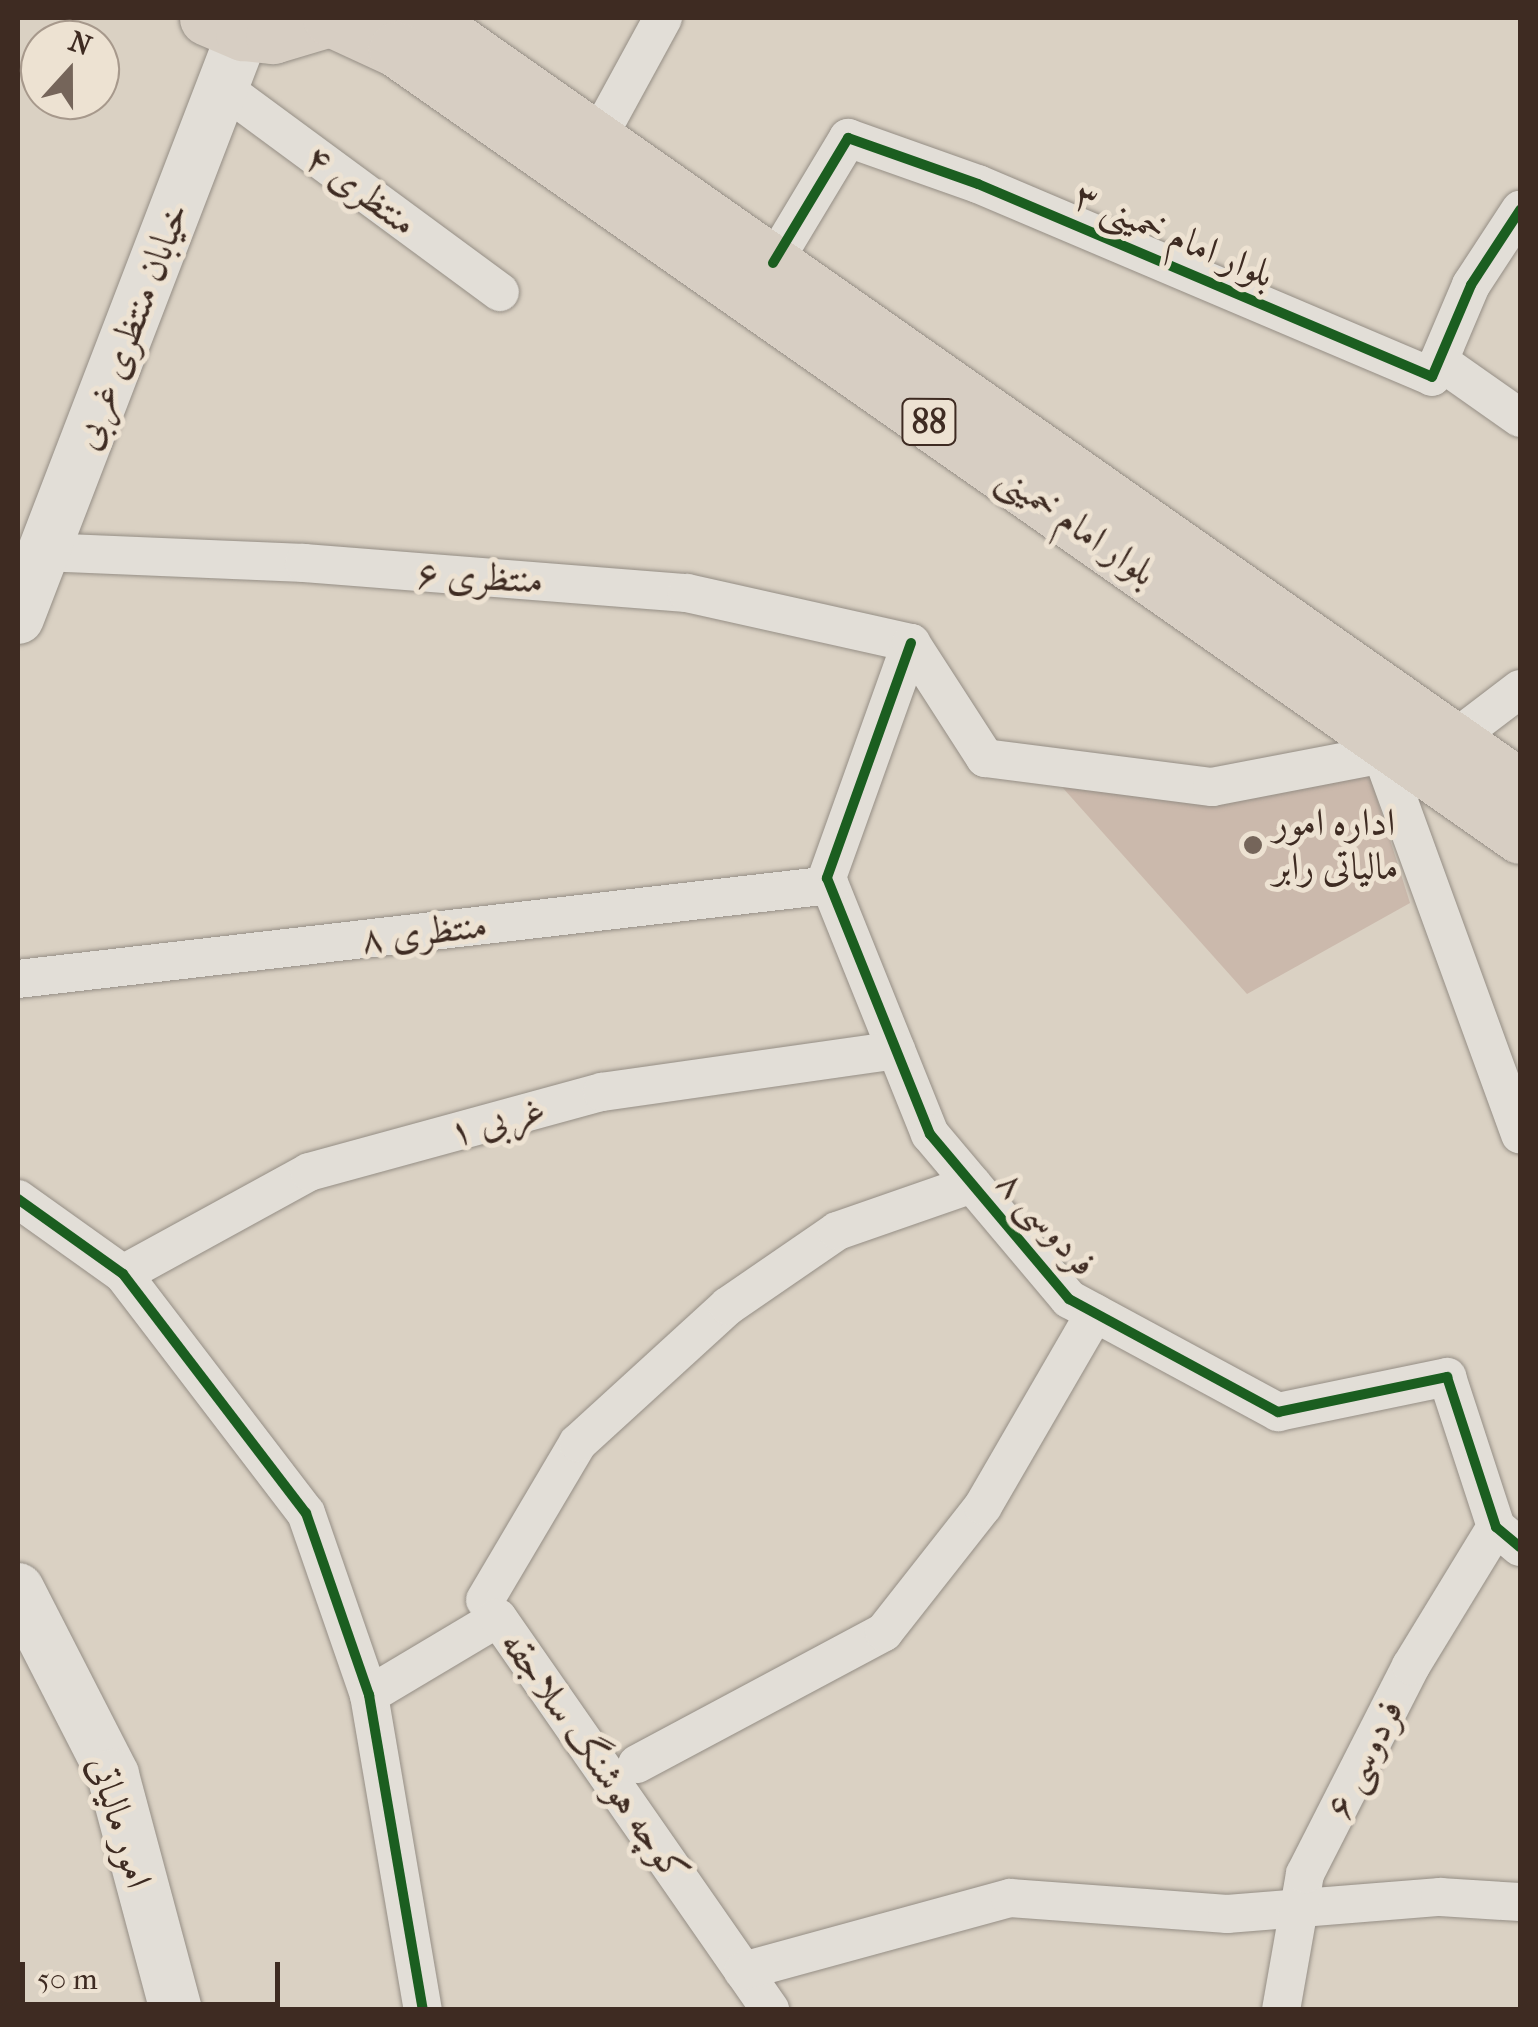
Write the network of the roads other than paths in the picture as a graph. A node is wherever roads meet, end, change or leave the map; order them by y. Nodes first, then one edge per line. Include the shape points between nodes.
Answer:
1 (332, 18) edge
2 (423, 18) edge
3 (663, 18) edge
4 (225, 25) edge
5 (223, 88) junction
6 (596, 139) junction
7 (1520, 210) edge
8 (773, 263) junction
9 (500, 292) dead end
10 (1439, 361) junction
11 (1520, 418) edge
12 (43, 552) junction
13 (18, 618) edge
14 (911, 643) junction
15 (1520, 690) edge
16 (1453, 740) junction
17 (1391, 753) junction
18 (1520, 787) edge
19 (1520, 836) edge
20 (830, 885) junction
21 (18, 980) edge
22 (896, 1050) junction
23 (1520, 1135) edge
24 (972, 1184) junction
25 (18, 1199) edge
26 (124, 1274) junction
27 (1096, 1313) junction
28 (1508, 1537) edge
29 (18, 1589) edge
30 (485, 1600) dead end
31 (369, 1695) junction
32 (637, 1764) dead end
33 (1520, 1902) edge
34 (742, 1971) junction
35 (176, 2010) edge
36 (423, 2010) edge
37 (770, 2010) edge
38 (1281, 2010) edge

1 - 4 main road, 88 via 303,32
1 - 17 main road, بلوار امام خمینی / 88 via 396,49
2 - 6 main road, بلوار امام خمینی / 88
3 - 6 street
4 - 5 main road, خیابان منتظری غربی
5 - 9 street, منتظری ۴
5 - 12 main road, خیابان منتظری غربی
6 - 8 main road, بلوار امام خمینی / 88
7 - 10 street via 1471,285
8 - 10 street, بلوار امام خمینی ۳ via 848,138 978,184 1432,377
8 - 16 main road, بلوار امام خمینی / 88
10 - 11 street
12 - 13 main road, خیابان منتظری غربی
12 - 14 street, منتظری ۶ via 286,562 687,592
14 - 17 street via 985,758 1212,787
14 - 20 street via 827,878
15 - 16 street
16 - 18 main road, بلوار امام خمینی / 88
17 - 19 main road, بلوار امام خمینی / 88
17 - 23 street
20 - 21 street, منتظری ۸
20 - 22 street, فردوسی ۸
22 - 24 street, فردوسی ۸ via 930,1134
22 - 26 street, غربی ۱ via 602,1092 309,1172
24 - 27 street, فردوسی ۸ via 1069,1300
24 - 30 street via 837,1231 728,1306 578,1444
25 - 26 street
26 - 31 street via 306,1514
27 - 28 street, فردوسی ۸ via 1278,1412 1447,1378
27 - 32 street via 983,1506 884,1632
28 - 38 street, فردوسی ۶ via 1411,1666 1306,1874
29 - 35 main road, امور مالیاتی via 112,1774
31 - 34 street, کوچه هوشنگ سلاجقه via 498,1618
31 - 36 street
33 - 34 street via 1440,1897 1227,1914 1010,1898
34 - 37 street

